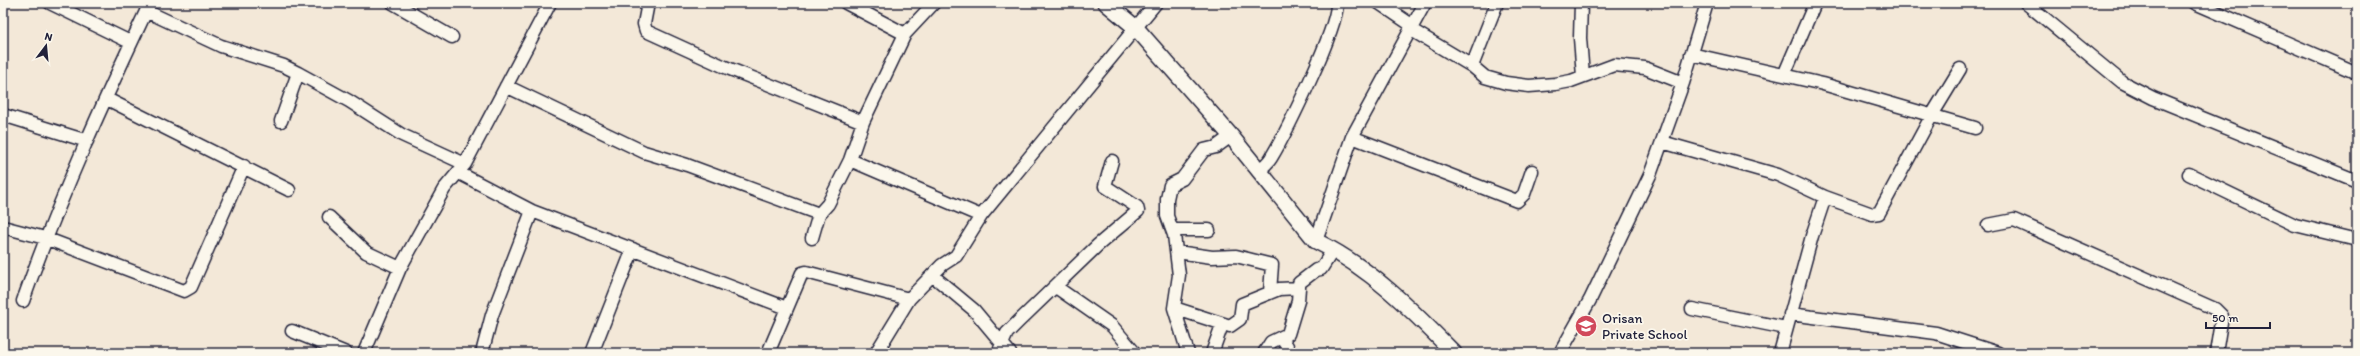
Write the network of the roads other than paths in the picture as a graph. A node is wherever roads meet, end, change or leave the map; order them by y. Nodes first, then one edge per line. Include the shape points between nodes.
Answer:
1 (50, 3) edge
2 (393, 3) edge
3 (550, 3) edge
4 (648, 3) edge
5 (846, 3) edge
6 (934, 3) edge
7 (1106, 3) edge
8 (1156, 3) edge
9 (1337, 3) edge
10 (1379, 3) edge
11 (1425, 3) edge
12 (1497, 3) edge
13 (1580, 3) edge
14 (1707, 3) edge
15 (1815, 3) edge
16 (2026, 3) edge
17 (2195, 3) edge
18 (148, 7) edge
19 (1136, 28) junction
20 (1412, 28) junction
21 (905, 34) junction
22 (452, 37) dead end
23 (130, 42) junction
24 (1691, 54) junction
25 (1472, 66) junction
26 (1960, 69) dead end
27 (298, 73) junction
28 (2357, 73) edge
29 (1784, 75) junction
30 (1583, 76) junction
31 (1683, 83) junction
32 (506, 86) junction
33 (107, 99) junction
34 (3, 115) edge
35 (1932, 115) junction
36 (281, 121) dead end
37 (863, 122) junction
38 (1975, 128) dead end
39 (1230, 136) junction
40 (1352, 137) junction
41 (87, 141) junction
42 (1662, 142) junction
43 (850, 160) junction
44 (1112, 161) dead end
45 (244, 166) junction
46 (462, 169) junction
47 (1258, 171) junction
48 (1532, 171) dead end
49 (2189, 174) dead end
50 (2357, 181) edge
51 (289, 190) dead end
52 (1825, 197) junction
53 (532, 211) junction
54 (819, 214) junction
55 (981, 216) junction
56 (328, 217) dead end
57 (1988, 225) dead end
58 (3, 227) edge
59 (1173, 230) junction
60 (1209, 230) dead end
61 (45, 238) junction
62 (812, 238) dead end
63 (2357, 240) edge
64 (1316, 242) junction
65 (633, 249) junction
66 (1333, 250) junction
67 (1177, 252) junction
68 (400, 268) junction
69 (932, 275) junction
70 (1056, 287) junction
71 (1299, 288) junction
72 (1270, 292) junction
73 (909, 299) junction
74 (23, 301) dead end
75 (787, 308) junction
76 (1174, 308) junction
77 (1692, 309) dead end
78 (1790, 314) junction
79 (1222, 325) junction
80 (1786, 328) junction
81 (292, 331) dead end
82 (1282, 339) junction
83 (1000, 348) edge
84 (346, 353) edge
85 (364, 353) edge
86 (482, 353) edge
87 (592, 353) edge
88 (768, 353) edge
89 (876, 353) edge
90 (1010, 353) edge
91 (1135, 353) edge
92 (1188, 353) edge
93 (1212, 353) edge
94 (1264, 353) edge
95 (1288, 353) edge
96 (1454, 353) edge
97 (1560, 353) edge
98 (1780, 353) edge
99 (1998, 353) edge
100 (2216, 353) edge

1 - 23 street
2 - 22 street
3 - 32 street
4 - 37 street via 644,24 646,31 725,68
5 - 21 street
6 - 21 street
7 - 19 main road
8 - 19 street
9 - 47 street via 1329,35 1295,111 1270,159
10 - 20 street
11 - 20 street
12 - 25 street
13 - 30 street
14 - 24 street
15 - 29 street
16 - 50 street via 2122,82 2153,98
17 - 28 street
18 - 23 street
18 - 27 street via 221,46
19 - 39 main road
19 - 55 street
20 - 25 street
20 - 40 street
21 - 37 street
23 - 33 street
24 - 29 street
24 - 31 street
25 - 30 street via 1485,76 1529,86 1555,84
26 - 35 street
27 - 36 street
27 - 46 street
29 - 35 street
30 - 31 street via 1614,65 1645,68
31 - 42 street
32 - 46 street
32 - 54 street via 644,152 687,165
33 - 41 street
33 - 45 street
34 - 41 street
35 - 38 street
35 - 52 street via 1879,213 1872,214
37 - 43 street
39 - 47 main road
39 - 59 street via 1216,147 1204,150 1182,180 1170,185 1167,216
40 - 48 street via 1517,201 1524,194
40 - 64 street
41 - 61 street
42 - 52 street via 1778,175
42 - 97 street via 1650,175 1590,300
43 - 54 street via 828,204
43 - 55 street
44 - 70 street via 1105,186 1137,207 1138,211 1098,245
45 - 51 street
45 - 61 street via 191,286 184,291
46 - 53 street
46 - 68 street via 444,189
47 - 64 main road
49 - 63 street via 2295,225
52 - 78 street
53 - 65 street
53 - 86 street via 492,315
54 - 62 street
55 - 69 street via 956,256
56 - 68 street via 366,252
57 - 100 street via 2014,220 2215,309 2222,316
58 - 61 street
59 - 60 street
59 - 67 street
61 - 74 street
64 - 66 main road
65 - 75 street
65 - 87 street
66 - 71 street via 1321,269 1299,283
66 - 96 main road via 1370,273 1396,295
67 - 72 street via 1212,257 1236,256 1267,262 1272,265
67 - 76 street via 1179,275
68 - 85 street
69 - 73 street
69 - 83 street via 974,310
70 - 83 street via 1019,320
70 - 91 street via 1112,326
71 - 72 street via 1279,288
71 - 82 street via 1298,301 1288,334
72 - 79 street via 1242,304 1240,319 1230,326
73 - 75 street via 806,272 799,277
73 - 89 street
75 - 88 street
76 - 79 street
76 - 92 street
77 - 80 street
78 - 80 street
78 - 99 street via 1936,333
79 - 93 street
80 - 98 street
81 - 84 street
82 - 94 street via 1271,342
82 - 95 street
83 - 90 street

